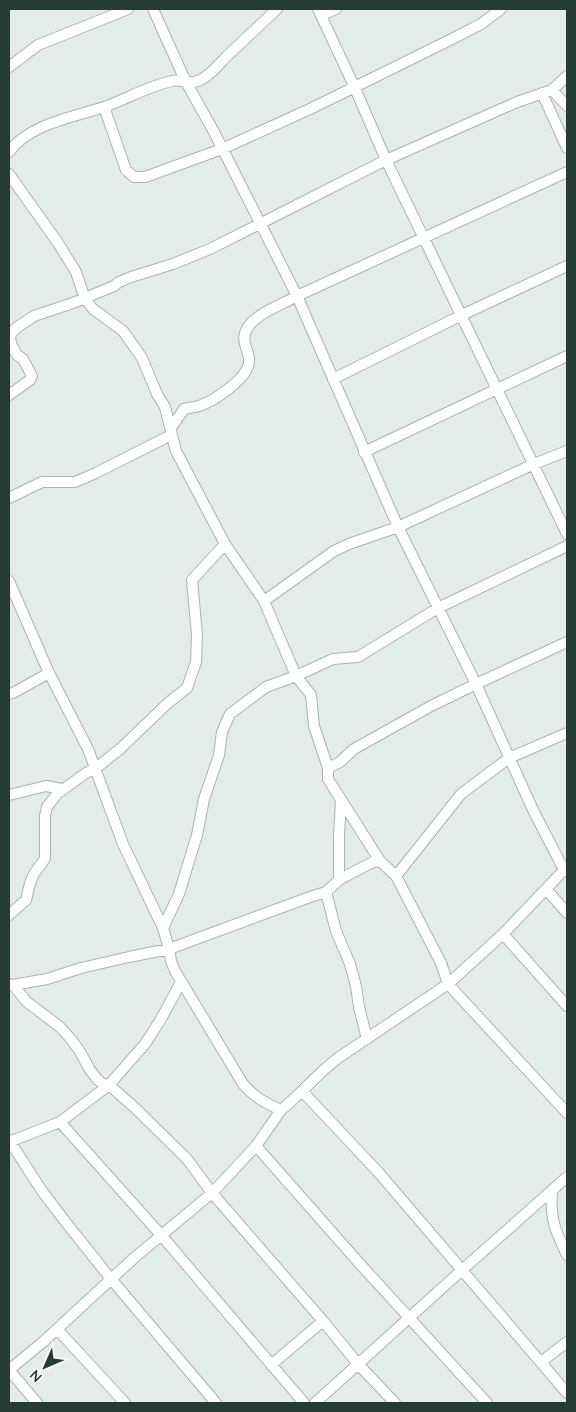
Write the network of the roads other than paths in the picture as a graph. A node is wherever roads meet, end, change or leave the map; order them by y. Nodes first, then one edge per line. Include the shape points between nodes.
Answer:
1 (128, 9) edge
2 (153, 9) edge
3 (277, 9) edge
4 (336, 9) edge
5 (501, 9) edge
6 (320, 12) edge
7 (9, 67) edge
8 (567, 76) edge
9 (185, 80) junction
10 (354, 86) junction
11 (552, 90) junction
12 (542, 93) junction
13 (567, 106) edge
14 (104, 107) junction
15 (567, 148) edge
16 (222, 149) junction
17 (9, 152) edge
18 (386, 160) junction
19 (567, 172) edge
20 (9, 174) edge
21 (260, 225) junction
22 (424, 238) junction
23 (567, 266) edge
24 (297, 296) junction
25 (85, 299) junction
26 (462, 315) junction
27 (567, 356) edge
28 (333, 379) junction
29 (497, 388) junction
30 (9, 395) edge
31 (171, 431) junction
32 (567, 451) edge
33 (364, 452) junction
34 (534, 464) junction
35 (9, 498) edge
36 (398, 527) junction
37 (567, 534) edge
38 (225, 544) junction
39 (567, 546) edge
40 (9, 581) edge
41 (264, 601) junction
42 (438, 608) junction
43 (567, 642) edge
44 (50, 673) junction
45 (296, 676) junction
46 (476, 684) junction
47 (9, 694) edge
48 (567, 733) edge
49 (509, 758) junction
50 (96, 768) junction
51 (328, 768) junction
52 (62, 789) junction
53 (9, 795) edge
54 (341, 799) junction
55 (380, 861) junction
56 (566, 869) edge
57 (396, 876) junction
58 (339, 880) junction
59 (546, 890) junction
60 (326, 892) junction
61 (567, 912) edge
62 (9, 915) edge
63 (162, 928) junction
64 (503, 934) junction
65 (169, 949) junction
66 (181, 982) junction
67 (11, 984) edge
68 (448, 984) junction
69 (567, 1006) edge
70 (367, 1039) junction
71 (108, 1085) junction
72 (302, 1091) junction
73 (281, 1110) junction
74 (567, 1112) edge
75 (60, 1122) junction
76 (9, 1142) edge
77 (256, 1146) junction
78 (567, 1177) edge
79 (552, 1191) junction
80 (212, 1193) junction
81 (161, 1235) junction
82 (567, 1255) edge
83 (462, 1270) junction
84 (111, 1279) junction
85 (409, 1318) junction
86 (323, 1321) junction
87 (57, 1329) junction
88 (567, 1342) edge
89 (541, 1362) junction
90 (271, 1364) junction
91 (358, 1364) junction
92 (567, 1393) edge
93 (38, 1403) edge
94 (124, 1403) edge
95 (216, 1403) edge
96 (304, 1403) edge
97 (316, 1403) edge
98 (395, 1403) edge
99 (487, 1403) edge

1 - 7 street via 38,45
2 - 9 street
3 - 9 street via 207,75 198,81
4 - 6 street
5 - 10 street via 481,24
6 - 10 street
8 - 11 street
9 - 14 street via 162,83
9 - 16 street
10 - 16 street
10 - 18 street
11 - 12 street
11 - 13 street
12 - 15 street
12 - 18 street
14 - 16 street via 126,170 134,177 155,174
14 - 17 street via 42,127 14,144
16 - 21 street
18 - 21 street
18 - 22 street
19 - 22 street
20 - 25 street via 58,242 76,272
21 - 24 street
21 - 25 street via 191,258 130,277
22 - 24 street
22 - 26 street
23 - 26 street
24 - 28 street
24 - 31 street via 260,316 248,327 244,345 249,366 242,377 200,406 184,409
25 - 30 street via 34,316 11,334 14,351 24,359 32,376
25 - 31 street via 123,331 135,346 165,407
26 - 28 street
26 - 29 street
27 - 29 street
28 - 33 street
29 - 33 street
29 - 34 street
31 - 35 street via 75,482 42,482
31 - 38 street via 176,451
32 - 34 street
33 - 36 street
34 - 36 street
34 - 37 street
36 - 41 street via 334,551
36 - 42 street
38 - 41 street
38 - 50 street via 192,580 196,662 187,688
39 - 42 street
40 - 44 street
41 - 45 street
42 - 45 street via 358,657 333,659
42 - 46 street
43 - 46 street
44 - 47 street
44 - 50 street
45 - 51 street via 311,695 314,726
45 - 63 street via 266,687 230,714 222,732 219,755 204,799 197,835 178,894
46 - 49 street
46 - 51 street via 354,749
48 - 49 street
49 - 56 street
49 - 57 street via 461,794
50 - 52 street
50 - 63 street via 123,844
51 - 54 street via 328,779
52 - 53 street via 46,786
52 - 62 street via 44,816 45,858 34,874 26,900
54 - 55 street
54 - 58 street
55 - 57 street
55 - 58 street
56 - 59 street
57 - 68 street via 441,963
58 - 60 street
59 - 61 street
59 - 64 street
60 - 65 street
60 - 70 street via 336,931 350,964
63 - 65 street
64 - 68 street
64 - 69 street
65 - 66 street via 171,962
65 - 67 street via 81,968 47,979
66 - 71 street via 149,1039
66 - 73 street via 251,1093
67 - 71 street via 27,1002 60,1026 97,1079
68 - 70 street
68 - 74 street
70 - 72 street via 326,1067
71 - 75 street
71 - 80 street via 187,1158
72 - 73 street
72 - 83 street via 379,1173
73 - 77 street
75 - 76 street
75 - 81 street
76 - 84 street via 42,1191
77 - 80 street
77 - 85 street
78 - 79 street
79 - 82 street via 554,1225
79 - 83 street
80 - 81 street
80 - 86 street
81 - 84 street
81 - 90 street
83 - 85 street
83 - 89 street
84 - 87 street
84 - 95 street
85 - 91 street
85 - 99 street
86 - 90 street
86 - 91 street
87 - 93 street via 9,1370
87 - 94 street
88 - 89 street
89 - 92 street
90 - 96 street
91 - 97 street
91 - 98 street

